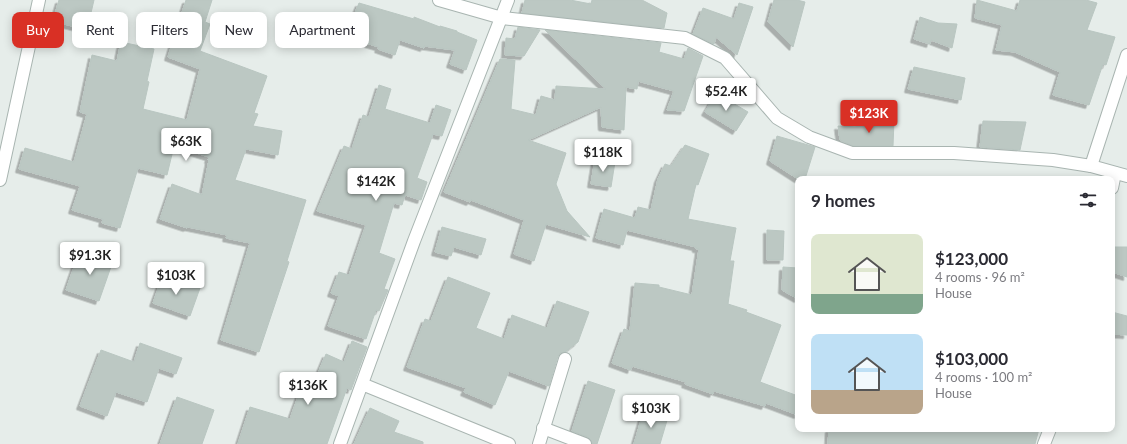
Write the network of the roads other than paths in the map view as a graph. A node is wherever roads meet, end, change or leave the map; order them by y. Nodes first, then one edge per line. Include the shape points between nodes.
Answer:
1 (39, 0) edge
2 (439, 0) edge
3 (508, 0) edge
4 (502, 18) junction
5 (1127, 55) edge
6 (1091, 166) junction
7 (1121, 174) edge
8 (0, 180) edge
9 (1115, 183) edge
10 (566, 359) dead end
11 (362, 384) junction
12 (544, 428) junction
13 (1049, 432) edge
14 (340, 444) edge
15 (509, 444) edge
16 (539, 444) edge
17 (586, 444) edge
18 (1044, 444) edge

1 - 8 street
2 - 4 street
3 - 4 street
4 - 6 street via 685,38 725,58 777,118 809,137 852,153 954,153 1053,160
4 - 11 street via 414,241
5 - 6 street
6 - 7 street
7 - 9 street
10 - 12 street
11 - 14 street
11 - 15 street
12 - 16 street
12 - 17 street
13 - 18 street

